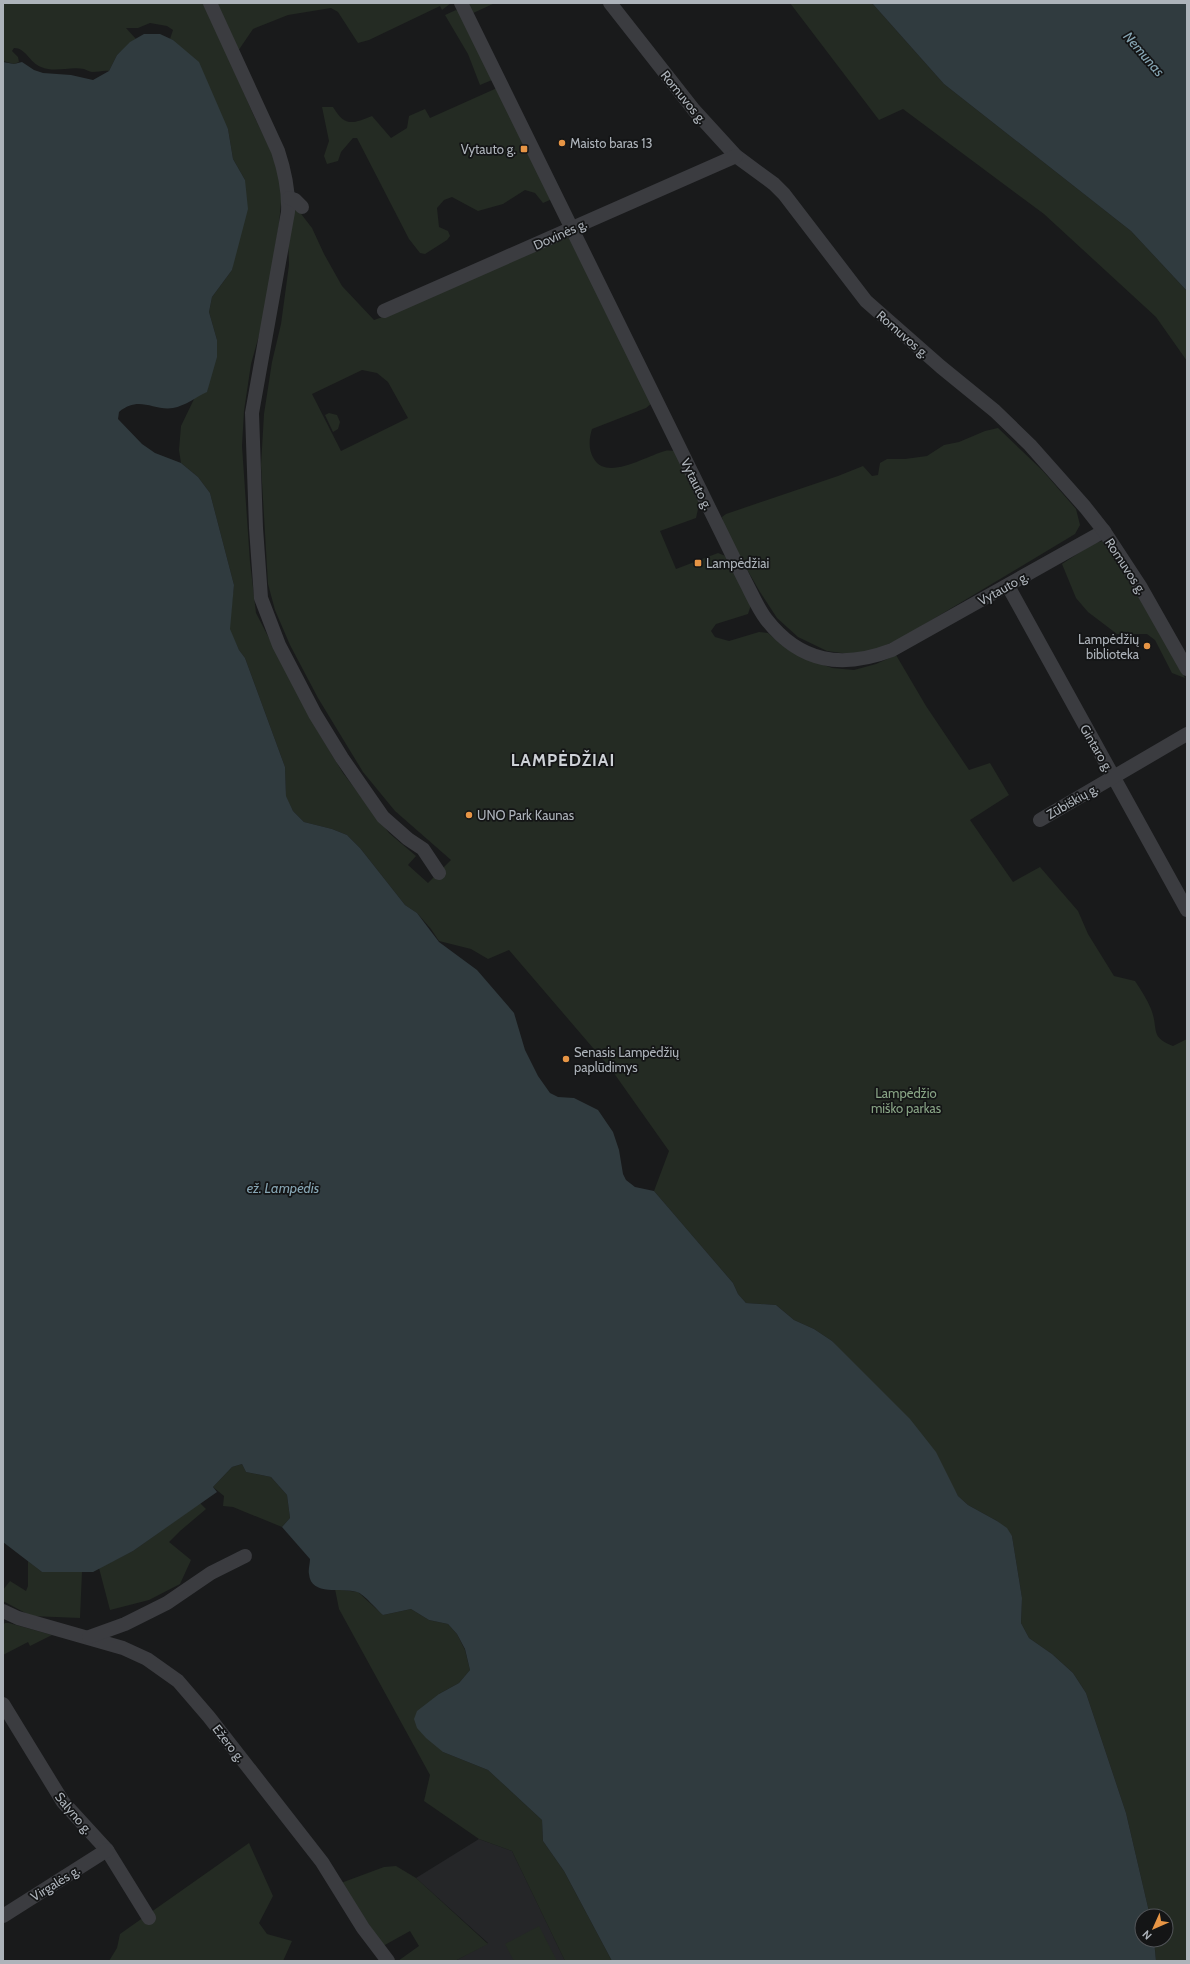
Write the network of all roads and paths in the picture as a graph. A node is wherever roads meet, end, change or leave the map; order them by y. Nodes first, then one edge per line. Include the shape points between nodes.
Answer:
1 (210, 3) edge
2 (461, 3) edge
3 (610, 3) edge
4 (736, 156) junction
5 (289, 198) junction
6 (302, 207) dead end
7 (571, 229) junction
8 (384, 311) dead end
9 (1104, 531) junction
10 (1008, 586) junction
11 (1187, 668) edge
12 (1187, 734) edge
13 (1113, 777) junction
14 (1040, 820) dead end
15 (439, 873) dead end
16 (1187, 910) edge
17 (245, 1556) dead end
18 (3, 1611) edge
19 (89, 1637) junction
20 (3, 1704) edge
21 (107, 1850) junction
22 (3, 1916) edge
23 (149, 1918) dead end
24 (388, 1961) edge

1 - 5 street via 278,151
2 - 7 street, Vytauto g.
3 - 4 street, Romuvos g. via 694,110
4 - 7 street, Dovinės g.
4 - 9 street, Romuvos g. via 784,194 866,301 995,411 1085,506
5 - 6 street
5 - 15 street via 252,413 261,598 280,645 342,758 383,817 423,849
7 - 8 street, Dovinės g.
7 - 10 street, Vytauto g. via 744,579 765,618 778,633 793,645 830,660 849,662 873,658
9 - 10 street, Vytauto g.
9 - 11 street, Romuvos g. via 1140,586
10 - 13 street, Gintaro g.
12 - 13 street, Zūbiškių g.
13 - 14 street, Zūbiškių g.
13 - 16 street, Gintaro g.
17 - 19 street via 211,1573 167,1603 125,1624
18 - 19 street, Ežero g. via 18,1618
19 - 24 street, Ežero g. via 147,1659 178,1681 322,1862 363,1928
20 - 21 street, Salyno g. via 63,1802
21 - 22 street, Virgalės g.
21 - 23 street, Salyno g.

